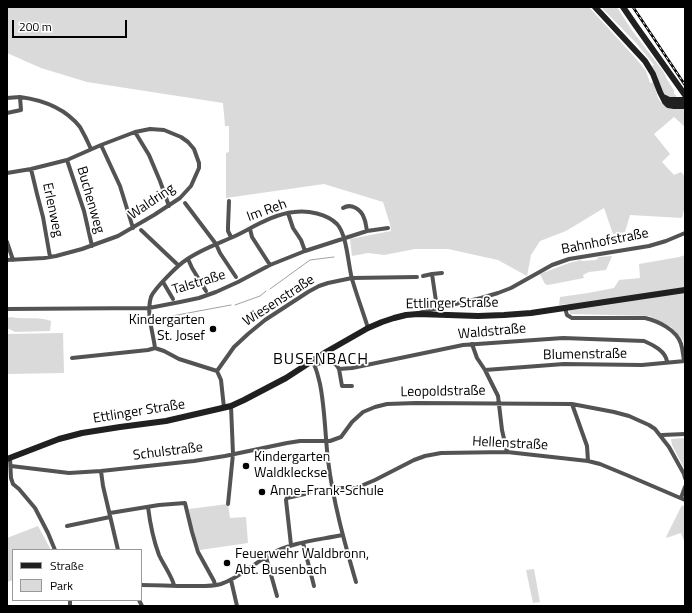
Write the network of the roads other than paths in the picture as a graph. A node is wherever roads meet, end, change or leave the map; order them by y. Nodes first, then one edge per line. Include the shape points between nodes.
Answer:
1 (595, 7) edge
2 (623, 7) edge
3 (678, 85) junction
4 (685, 95) edge
5 (20, 97) junction
6 (663, 97) junction
7 (7, 98) edge
8 (676, 100) junction
9 (684, 104) edge
10 (7, 113) edge
11 (135, 132) junction
12 (101, 145) junction
13 (92, 149) junction
14 (67, 160) junction
15 (31, 169) junction
16 (7, 173) edge
17 (229, 201) dead end
18 (185, 203) dead end
19 (169, 206) junction
20 (343, 208) dead end
21 (288, 213) junction
22 (133, 228) junction
23 (388, 228) dead end
24 (250, 229) junction
25 (140, 230) dead end
26 (367, 231) junction
27 (685, 233) edge
28 (231, 238) junction
29 (344, 238) junction
30 (7, 242) edge
31 (216, 244) junction
32 (92, 246) junction
33 (305, 251) junction
34 (50, 257) junction
35 (188, 259) junction
36 (7, 260) edge
37 (13, 260) junction
38 (268, 263) junction
39 (178, 265) junction
40 (442, 273) dead end
41 (432, 274) junction
42 (417, 276) dead end
43 (423, 276) dead end
44 (236, 277) dead end
45 (352, 278) junction
46 (163, 282) junction
47 (685, 290) edge
48 (206, 291) dead end
49 (173, 299) dead end
50 (149, 308) junction
51 (437, 308) junction
52 (565, 308) junction
53 (7, 309) edge
54 (418, 314) junction
55 (368, 328) junction
56 (472, 344) junction
57 (155, 348) junction
58 (72, 358) dead end
59 (684, 361) edge
60 (667, 362) junction
61 (313, 363) junction
62 (339, 369) junction
63 (485, 370) junction
64 (217, 371) junction
65 (352, 386) dead end
66 (499, 403) junction
67 (572, 404) junction
68 (231, 406) junction
69 (224, 408) junction
70 (685, 434) edge
71 (660, 436) junction
72 (327, 441) junction
73 (507, 452) junction
74 (233, 454) junction
75 (9, 458) edge
76 (588, 461) junction
77 (11, 466) junction
78 (101, 470) junction
79 (685, 478) edge
80 (685, 487) edge
81 (333, 488) junction
82 (309, 493) dead end
83 (683, 499) edge
84 (228, 504) dead end
85 (148, 507) junction
86 (110, 515) junction
87 (67, 526) dead end
88 (342, 535) junction
89 (303, 543) junction
90 (292, 545) junction
91 (56, 549) edge
92 (118, 549) edge
93 (266, 556) junction
94 (231, 580) junction
95 (356, 582) dead end
96 (142, 584) edge
97 (215, 585) junction
98 (174, 586) junction
99 (314, 586) dead end
100 (277, 596) dead end
101 (237, 606) edge

1 - 6 main road via 645,61
2 - 3 main road
3 - 4 main road
3 - 8 main road via 679,95
5 - 7 street
5 - 10 street via 21,110
5 - 13 street via 42,101 65,113 81,129
6 - 8 main road
6 - 9 main road via 668,105
8 - 9 main road
11 - 12 street, Waldring
11 - 19 street via 149,155
11 - 19 street, Waldring via 164,130 181,137 194,150 199,168 196,176 191,186
12 - 13 street, Waldring
12 - 22 street via 120,186
13 - 14 street, Waldring
14 - 15 street, Waldring
14 - 32 street, Buchenweg via 84,211
15 - 16 street, Waldring
15 - 34 street, Erlenweg via 44,217
17 - 28 street via 228,231
18 - 31 street
19 - 22 street, Waldring
20 - 26 street via 352,206 362,213
21 - 24 street, Im Reh
21 - 29 street, Im Reh via 306,212 327,218 338,225
21 - 33 street
22 - 32 street, Waldring
23 - 26 street, Talstraße
24 - 28 street, Im Reh
24 - 38 street
25 - 39 street
26 - 29 street, Talstraße
27 - 51 street, Bahnhofstraße via 649,246 569,258 552,264 511,288 482,298
28 - 31 street, Im Reh
29 - 33 street, Talstraße
29 - 45 street, Im Reh
30 - 37 street
31 - 35 street, Im Reh
31 - 44 street
32 - 34 street, Waldring
33 - 38 street, Talstraße
34 - 37 street, Waldring
35 - 39 street, Im Reh
35 - 48 street
36 - 37 street, Waldring
38 - 50 street, Talstraße via 235,284 208,295
39 - 46 street, Im Reh
40 - 41 street
41 - 43 street
41 - 51 street
42 - 45 street, Wiesenstraße
45 - 55 street, Im Reh
45 - 64 street, Wiesenstraße via 319,286 265,320 234,347
46 - 49 street
46 - 50 street, Im Reh via 154,291
47 - 52 main road, Ettlinger Straße
50 - 53 street, Talstraße
50 - 57 street
51 - 54 street, Bahnhofstraße
52 - 54 main road, Ettlinger Straße via 504,315
52 - 59 street via 567,315 572,318 653,320 676,335
54 - 55 main road, Ettlinger Straße via 394,318
55 - 61 main road, Ettlinger Straße
56 - 60 street, Waldstraße via 563,338 644,341 662,352
56 - 62 street, Waldstraße
56 - 63 street
57 - 58 street
57 - 64 street
59 - 60 street, Blumenstraße
60 - 63 street, Blumenstraße via 642,365 564,364
61 - 62 street, Waldstraße via 331,362
61 - 68 main road, Ettlinger Straße
61 - 72 street via 322,394
62 - 65 street via 342,386
63 - 66 street
64 - 69 street
66 - 67 street, Leopoldstraße
66 - 72 street, Leopoldstraße via 387,404 363,412 341,437
66 - 73 street
67 - 71 street, Leopoldstraße via 629,416 649,425
67 - 76 street via 587,446
68 - 69 main road, Ettlinger Straße
68 - 74 street
69 - 75 main road, Ettlinger Straße via 166,421 82,433
70 - 71 street
71 - 79 street, Leopoldstraße via 669,447
72 - 74 street, Schulstraße via 286,443
72 - 81 street
73 - 76 street, Hellenstraße
73 - 81 street, Hellenstraße via 441,453 425,456 356,488
74 - 78 street, Schulstraße via 194,461
74 - 84 street
75 - 77 street
76 - 83 street, Hellenstraße
77 - 78 street, Schulstraße via 69,473
77 - 91 street via 13,484 35,508
78 - 86 street
80 - 83 street
81 - 88 street
82 - 90 street via 286,500
85 - 86 street
85 - 97 street via 185,503 198,552
85 - 98 street via 156,547
86 - 87 street
86 - 92 street
88 - 89 street
88 - 95 street
89 - 90 street
89 - 99 street
90 - 93 street
93 - 94 street
93 - 100 street
94 - 97 street
94 - 101 street
96 - 98 street
97 - 98 street

